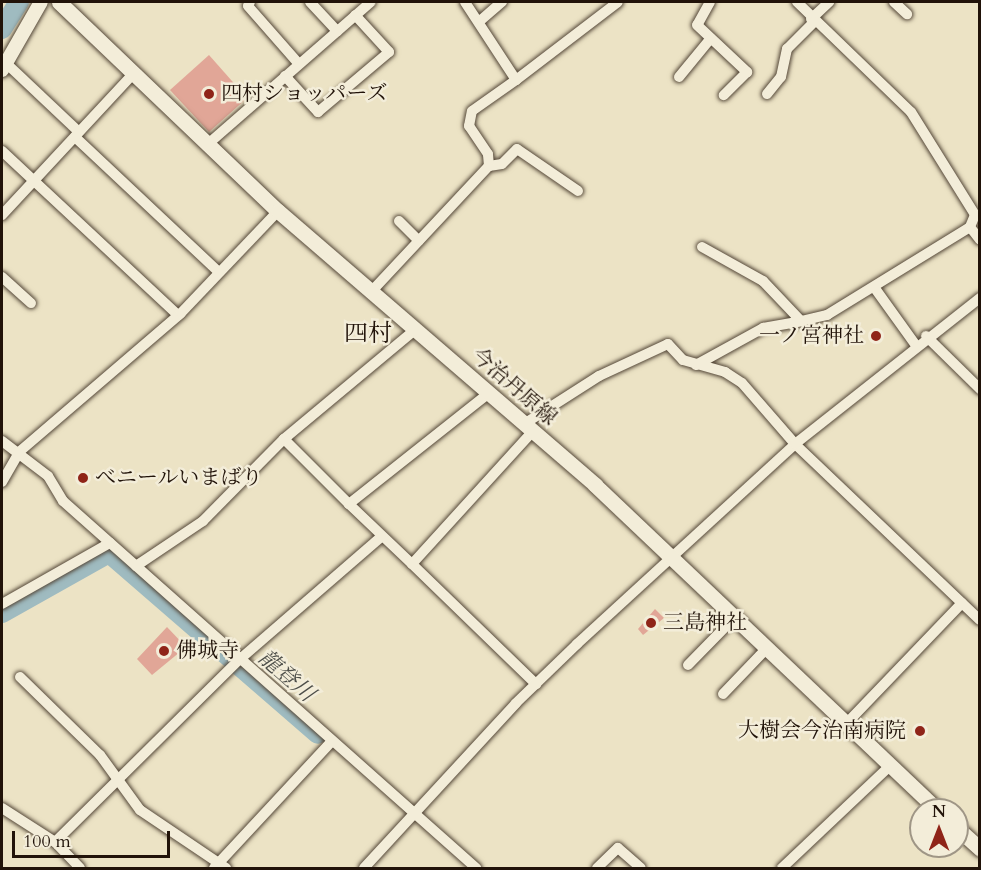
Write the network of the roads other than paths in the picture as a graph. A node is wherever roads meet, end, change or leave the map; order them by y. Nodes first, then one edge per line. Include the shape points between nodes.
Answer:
1 (40, 2) edge
2 (59, 2) edge
3 (250, 2) edge
4 (310, 2) edge
5 (371, 2) edge
6 (465, 2) edge
7 (502, 2) edge
8 (618, 2) edge
9 (710, 2) edge
10 (797, 2) edge
11 (829, 2) edge
12 (894, 2) edge
13 (906, 14) dead end
14 (356, 15) junction
15 (481, 20) junction
16 (812, 21) junction
17 (337, 31) junction
18 (711, 38) junction
19 (299, 64) junction
20 (4, 67) edge
21 (134, 73) junction
22 (285, 76) junction
23 (679, 77) dead end
24 (516, 80) junction
25 (767, 94) dead end
26 (724, 95) dead end
27 (77, 135) junction
28 (208, 144) junction
29 (2, 151) edge
30 (489, 166) junction
31 (34, 180) junction
32 (578, 192) dead end
33 (278, 211) junction
34 (977, 213) edge
35 (2, 215) edge
36 (399, 221) dead end
37 (970, 227) junction
38 (980, 240) edge
39 (419, 241) junction
40 (702, 247) dead end
41 (219, 272) junction
42 (2, 277) edge
43 (874, 287) junction
44 (370, 293) junction
45 (980, 298) edge
46 (31, 303) dead end
47 (178, 315) junction
48 (801, 321) junction
49 (416, 329) junction
50 (926, 336) junction
51 (915, 344) junction
52 (696, 365) junction
53 (980, 389) edge
54 (489, 393) junction
55 (528, 427) junction
56 (284, 439) junction
57 (2, 441) edge
58 (795, 444) junction
59 (19, 452) junction
60 (2, 482) edge
61 (350, 504) junction
62 (381, 537) junction
63 (110, 543) junction
64 (672, 559) junction
65 (412, 564) junction
66 (136, 566) junction
67 (962, 603) junction
68 (2, 604) edge
69 (733, 619) junction
70 (980, 620) edge
71 (766, 649) junction
72 (239, 660) junction
73 (688, 665) dead end
74 (20, 677) dead end
75 (536, 684) junction
76 (723, 694) dead end
77 (844, 725) junction
78 (331, 742) junction
79 (890, 766) junction
80 (117, 780) junction
81 (924, 798) edge
82 (2, 808) edge
83 (413, 814) junction
84 (55, 842) junction
85 (220, 867) edge
86 (80, 868) edge
87 (364, 868) edge
88 (476, 868) edge
89 (597, 868) edge
90 (641, 868) edge
91 (782, 868) edge

1 - 20 street
2 - 21 main road, 今治丹原線
3 - 19 street via 248,6
4 - 17 street
5 - 14 street
6 - 15 street
7 - 15 street
8 - 24 street
9 - 18 street via 697,25
10 - 16 street
11 - 16 street
12 - 13 street
14 - 17 street
14 - 22 street via 389,52 318,112
15 - 24 street
16 - 25 street via 787,48 781,77
16 - 34 street via 911,112
17 - 19 street
18 - 23 street
18 - 26 street via 747,72
19 - 22 street
20 - 27 street
21 - 27 street
21 - 28 main road, 今治丹原線
22 - 28 street
24 - 30 street via 472,111 469,126 488,154
27 - 31 street
27 - 41 street
28 - 33 main road, 今治丹原線
29 - 31 street
30 - 32 street via 502,165 517,149
30 - 39 street
31 - 35 street
31 - 47 street
33 - 41 street
33 - 44 main road, 今治丹原線
34 - 37 street
36 - 39 street
37 - 38 street
37 - 43 street
39 - 44 street
40 - 48 street via 763,281
41 - 47 street
42 - 46 street
43 - 48 street via 827,315
43 - 51 street
44 - 49 main road, 今治丹原線
45 - 50 street
47 - 59 street
48 - 52 street via 763,328
49 - 54 main road, 今治丹原線
49 - 56 street
50 - 51 street
50 - 53 street
51 - 58 street
52 - 55 street via 683,360 668,344 599,376
52 - 58 street via 725,372 742,383
54 - 55 main road, 今治丹原線
54 - 61 street
55 - 64 main road, 今治丹原線
55 - 65 street
56 - 61 street
56 - 66 street via 203,521
57 - 59 street
58 - 64 street
58 - 67 street
59 - 60 street
59 - 63 street
61 - 62 street
62 - 65 street
62 - 72 street
63 - 66 street
63 - 68 street
64 - 69 main road, 今治丹原線
64 - 75 street
65 - 75 street
66 - 72 street
67 - 70 street
67 - 77 street
69 - 71 main road, 今治丹原線
69 - 73 street
71 - 76 street
71 - 77 main road, 今治丹原線
72 - 78 street
72 - 80 street
74 - 80 street via 100,755
75 - 83 street
77 - 79 main road, 今治丹原線
78 - 83 street
78 - 85 street
79 - 81 main road, 今治丹原線
79 - 91 street
80 - 84 street
80 - 85 street via 140,810
82 - 84 street
83 - 87 street
83 - 88 street
84 - 86 street
89 - 90 street via 618,848

